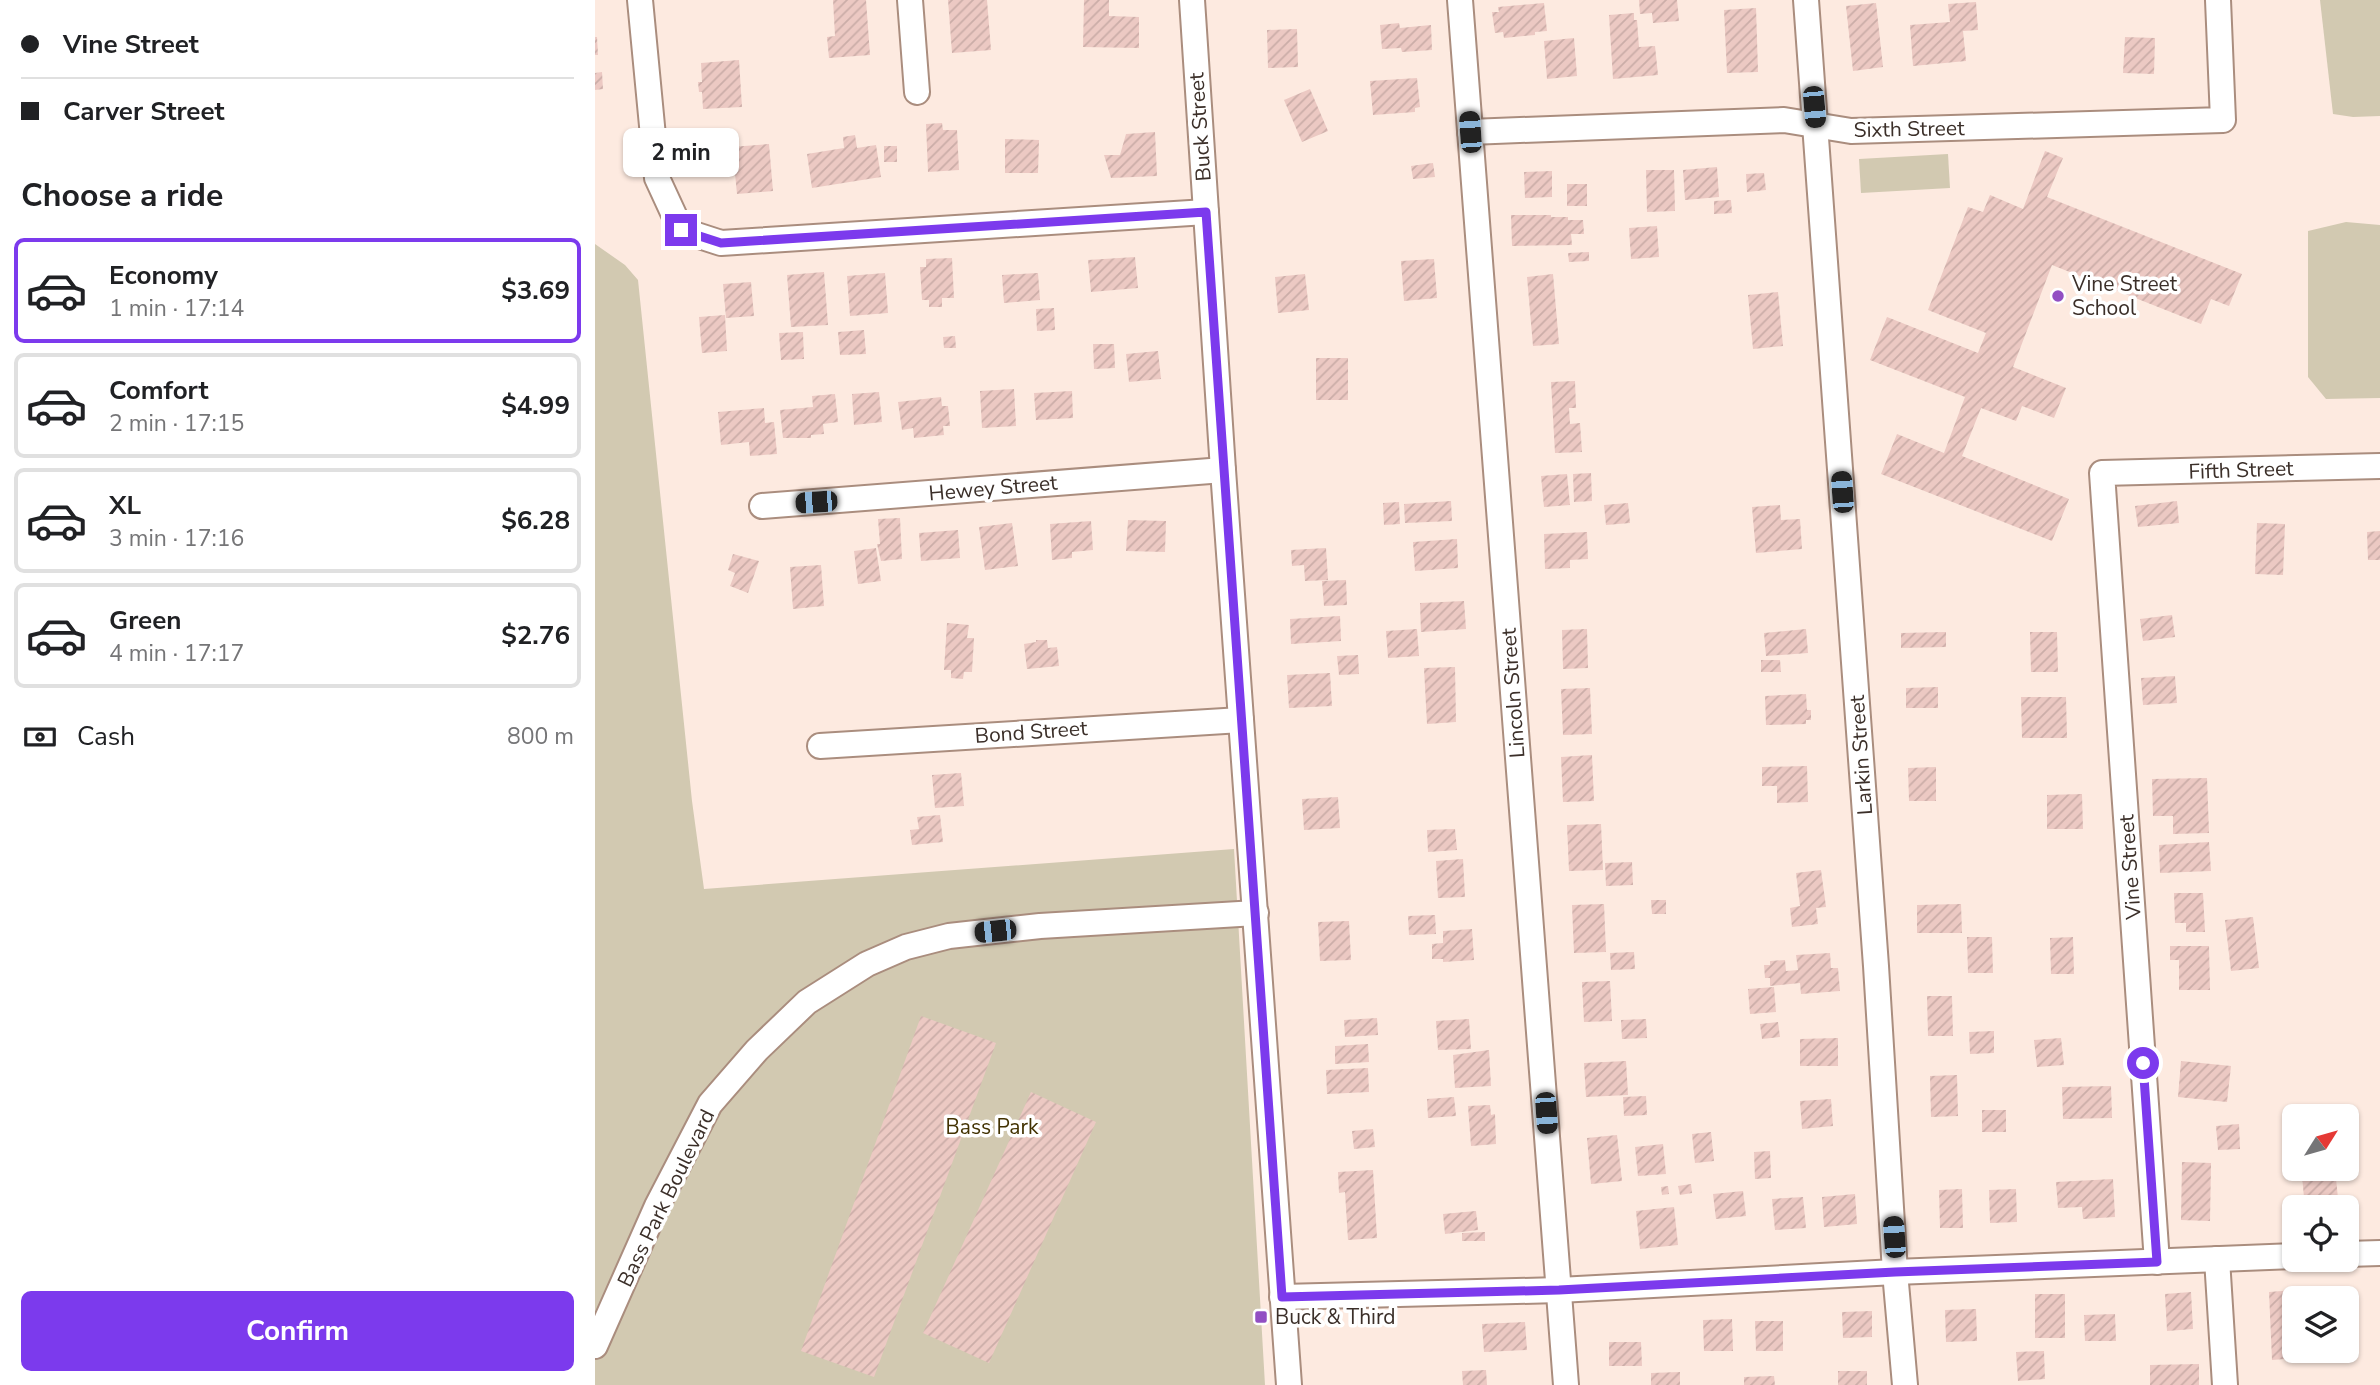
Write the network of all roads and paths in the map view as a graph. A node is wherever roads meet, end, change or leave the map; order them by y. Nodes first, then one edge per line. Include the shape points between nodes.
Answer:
1 (640, 0) edge
2 (910, 0) edge
3 (1192, 0) edge
4 (1460, 0) edge
5 (1807, 0) edge
6 (2218, 0) edge
7 (917, 92) dead end
8 (1816, 126) junction
9 (1470, 132) junction
10 (1206, 212) junction
11 (2380, 466) edge
12 (1223, 470) junction
13 (2102, 472) joint
14 (762, 506) dead end
15 (1241, 720) junction
16 (820, 746) dead end
17 (1256, 913) junction
18 (2380, 1253) edge
19 (2359, 1254) edge
20 (2282, 1256) edge
21 (2217, 1259) junction
22 (2157, 1262) junction
23 (1895, 1272) junction
24 (1559, 1290) junction
25 (1282, 1297) junction
26 (595, 1346) edge
27 (1289, 1385) edge
28 (1566, 1385) edge
29 (1905, 1385) edge
30 (2225, 1385) edge

1 - 10 street via 657,178 681,230 721,243
2 - 7 street
3 - 10 street, Buck Street
4 - 9 street, Lincoln Street
5 - 8 street, Larkin Street
6 - 8 street, Sixth Street via 2223,120 1851,131
8 - 9 street, Sixth Street via 1784,120
8 - 23 street, Larkin Street
9 - 24 street, Lincoln Street
10 - 12 street, Buck Street
11 - 13 street, Fifth Street
12 - 14 street, Hewey Street
12 - 15 street, Buck Street
13 - 22 street, Vine Street
15 - 16 street, Bond Street
15 - 17 street, Buck Street
17 - 25 street, Buck Street
17 - 26 street, Bass Park Boulevard via 949,936 867,964 807,1002 710,1104 657,1206
18 - 19 street
20 - 21 street
21 - 22 street
21 - 30 street
22 - 23 street
23 - 24 street
23 - 29 street, Larkin Street
24 - 25 street
24 - 28 street, Lincoln Street
25 - 27 street, Buck Street

